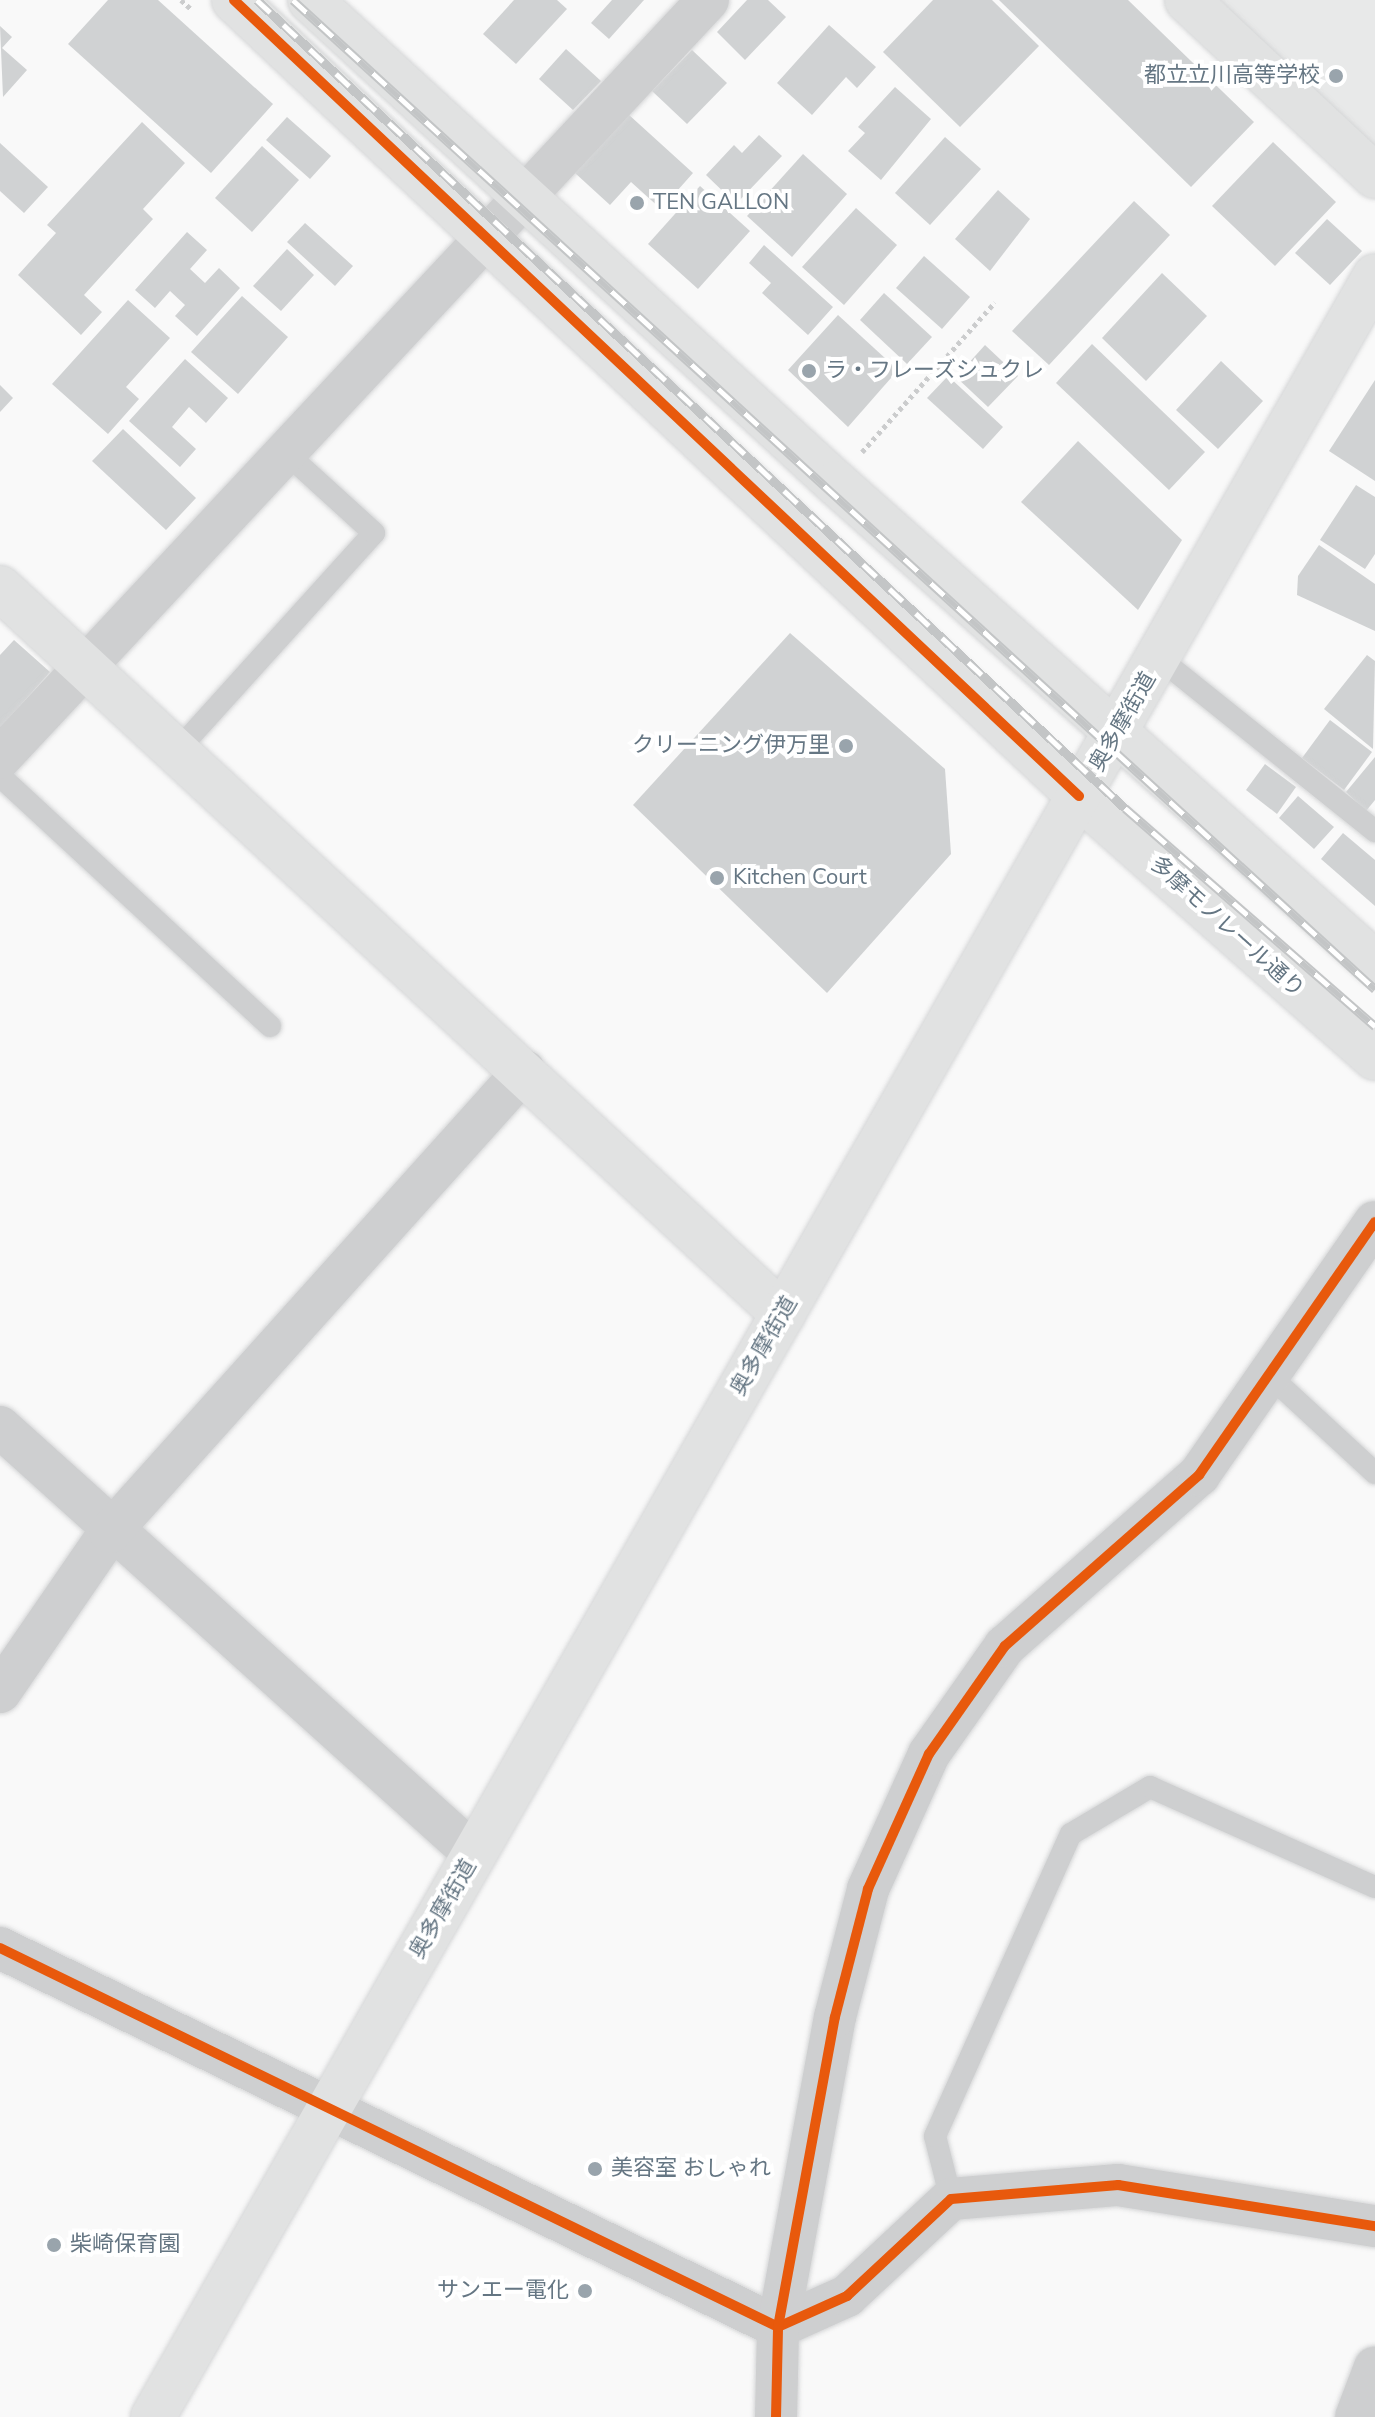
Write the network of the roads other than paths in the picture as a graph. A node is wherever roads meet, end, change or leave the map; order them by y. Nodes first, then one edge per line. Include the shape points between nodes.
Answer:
1 (234, 0) edge
2 (310, 0) edge
3 (708, 0) edge
4 (1187, 0) edge
5 (1375, 176) edge
6 (527, 200) junction
7 (490, 238) junction
8 (1375, 276) edge
9 (284, 451) junction
10 (0, 588) edge
11 (1159, 658) junction
12 (84, 666) junction
13 (1117, 736) junction
14 (176, 752) junction
15 (0, 758) edge
16 (0, 776) edge
17 (1079, 796) junction
18 (1375, 831) edge
19 (1375, 963) edge
20 (270, 1026) dead end
21 (1375, 1058) edge
22 (524, 1071) junction
23 (1375, 1222) edge
24 (783, 1314) junction
25 (1272, 1378) junction
26 (0, 1427) edge
27 (1375, 1473) edge
28 (110, 1532) junction
29 (0, 1692) edge
30 (474, 1854) junction
31 (1375, 1887) edge
32 (0, 1948) edge
33 (328, 2111) junction
34 (951, 2199) junction
35 (1375, 2226) edge
36 (778, 2327) junction
37 (1375, 2367) edge
38 (153, 2417) edge
39 (776, 2417) edge
40 (1356, 2417) edge

1 - 7 street, 多摩モノレール通り
2 - 6 street
3 - 6 street
4 - 5 street
6 - 7 street
6 - 13 street
7 - 9 street
7 - 17 street, 多摩モノレール通り
8 - 11 street, 奥多摩街道
9 - 12 street
9 - 14 lane via 374,533
10 - 12 street
11 - 13 street, 奥多摩街道
11 - 18 lane
12 - 14 street
12 - 15 street
13 - 17 street, 奥多摩街道
13 - 19 street
14 - 22 street
16 - 20 lane
17 - 21 street, 多摩モノレール通り
17 - 24 street, 奥多摩街道
22 - 24 street
22 - 28 street
23 - 25 street
24 - 30 street, 奥多摩街道
25 - 27 lane
25 - 36 street via 1199,1475 1005,1646 929,1754 868,1889 835,2017
26 - 28 street
28 - 29 street
28 - 30 street
30 - 33 street, 奥多摩街道
31 - 34 lane via 1150,1787 1071,1834 935,2136
32 - 33 street
33 - 36 street
33 - 38 street, 奥多摩街道
34 - 35 street via 1118,2185
34 - 36 street via 847,2296
36 - 39 street
37 - 40 street

